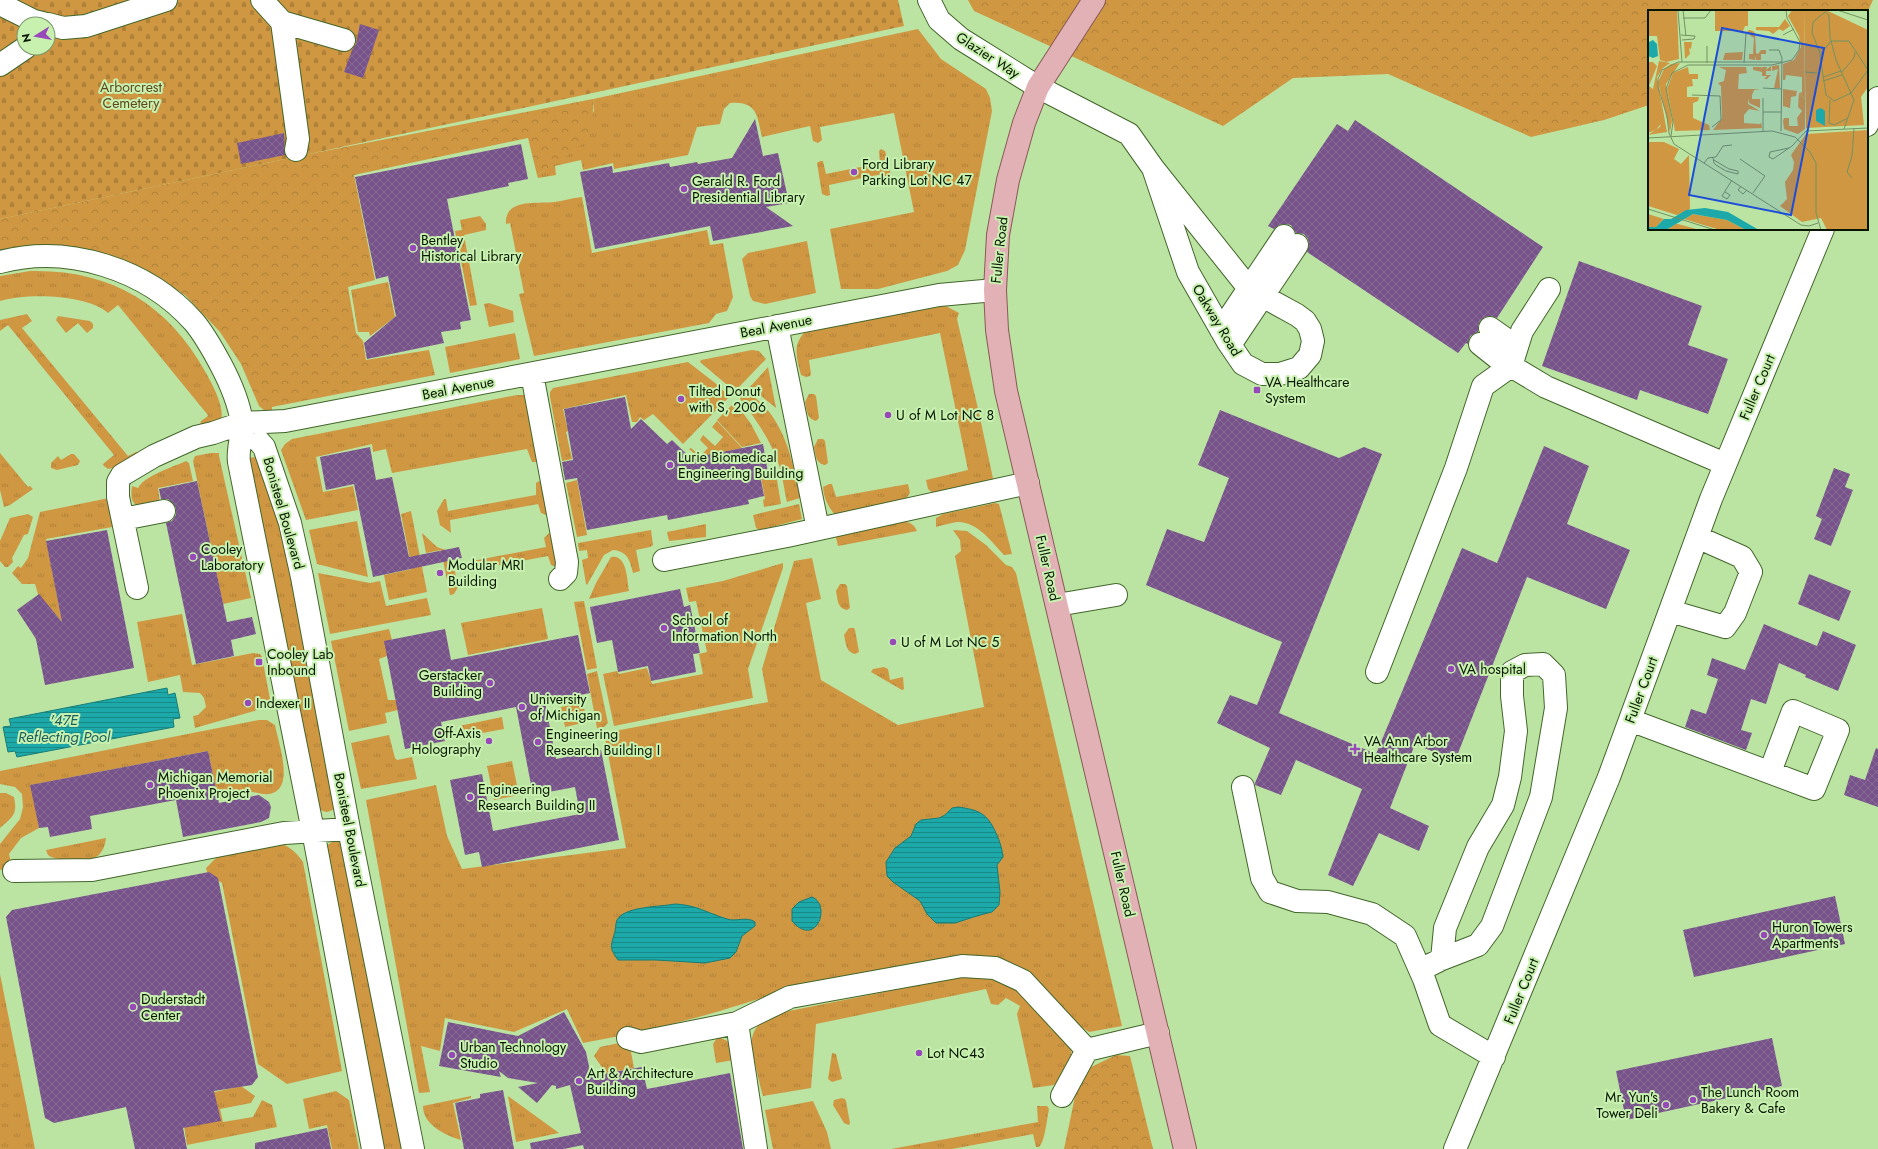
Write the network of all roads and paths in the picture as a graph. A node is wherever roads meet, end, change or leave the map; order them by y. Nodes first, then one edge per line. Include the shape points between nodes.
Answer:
1 (166, 0) edge
2 (262, 0) edge
3 (929, 0) edge
4 (1094, 0) edge
5 (0, 4) edge
6 (24, 16) edge
7 (282, 22) junction
8 (56, 28) edge
9 (344, 40) dead end
10 (16, 54) edge
11 (0, 65) edge
12 (1038, 87) junction
13 (1878, 98) edge
14 (1868, 122) edge
15 (296, 150) dead end
16 (1153, 168) junction
17 (1823, 230) edge
18 (1291, 241) dead end
19 (0, 262) edge
20 (994, 290) junction
21 (1549, 290) dead end
22 (1257, 292) junction
23 (777, 326) junction
24 (1485, 336) dead end
25 (1226, 337) junction
26 (1512, 359) junction
27 (532, 374) junction
28 (242, 423) junction
29 (1725, 464) junction
30 (1028, 483) junction
31 (164, 511) dead end
32 (122, 519) junction
33 (818, 529) junction
34 (1697, 536) junction
35 (664, 560) dead end
36 (560, 579) dead end
37 (137, 588) dead end
38 (1116, 595) dead end
39 (1057, 605) junction
40 (1670, 611) junction
41 (1377, 672) dead end
42 (1630, 720) junction
43 (1770, 772) dead end
44 (1243, 787) dead end
45 (349, 829) junction
46 (313, 831) junction
47 (14, 871) dead end
48 (1442, 959) junction
49 (1420, 970) junction
50 (737, 1023) junction
51 (1158, 1033) junction
52 (628, 1038) dead end
53 (1087, 1050) junction
54 (1494, 1056) junction
55 (1062, 1096) dead end
56 (373, 1149) edge
57 (413, 1149) edge
58 (756, 1149) edge
59 (1185, 1149) edge
60 (1455, 1149) edge

1 - 8 street via 86,26
2 - 7 street
3 - 12 street, Glazier Way via 939,20 961,39
4 - 12 main road, Fuller Road
5 - 6 street
7 - 9 street
7 - 15 street via 298,140
10 - 11 street
12 - 16 street, Oakway Road via 1129,134
12 - 20 main road, Fuller Road via 1024,123 1008,180 998,235
13 - 14 street
16 - 22 street, Oakway Road via 1214,245
16 - 25 street, Oakway Road via 1188,272
17 - 29 street, Fuller Court
18 - 22 street
19 - 28 street via 41,257 75,258 110,267 164,294 194,322 212,348 228,380
20 - 23 street, Beal Avenue via 939,295
20 - 30 main road, Fuller Road via 1006,391
21 - 26 street via 1522,331
22 - 25 street
22 - 25 street, Oakway Road via 1305,321 1313,341 1310,355 1299,368 1280,374 1262,374 1243,364
23 - 27 street, Beal Avenue
23 - 33 street
24 - 26 street
26 - 29 street via 1546,387
26 - 41 street via 1483,386 1456,468
27 - 28 street, Beal Avenue via 285,421
27 - 36 street via 567,562 566,573
28 - 32 street, Beal Avenue via 214,433 196,436 122,475 117,490
28 - 45 street, Bonisteel Boulevard via 264,447 290,523
28 - 46 street, Bonisteel Boulevard via 239,462
29 - 34 street, Fuller Court
30 - 33 street
30 - 39 main road, Fuller Road
31 - 32 street
32 - 37 street, Beal Avenue
33 - 35 street
34 - 40 street, Fuller Court
34 - 40 street via 1742,556 1751,572 1735,613 1725,627
38 - 39 street
39 - 51 main road, Fuller Road
40 - 42 street, Fuller Court
42 - 43 street
42 - 54 street, Fuller Court
44 - 49 street via 1262,878 1270,892 1297,901 1328,902 1372,914 1405,936
45 - 46 street
45 - 57 street, Bonisteel Boulevard
46 - 47 street via 284,833 92,870
46 - 56 street, Bonisteel Boulevard
48 - 48 street via 1478,945 1492,926 1541,797 1556,708 1554,675 1543,664 1524,665 1512,672 1516,731 1504,805 1478,847 1445,928
48 - 49 street
49 - 54 street via 1440,1025
50 - 52 street via 641,1042
50 - 53 street via 790,997 962,966 996,968 1023,982
50 - 58 street
51 - 53 street
51 - 59 main road, Fuller Road
53 - 55 street
54 - 60 street, Fuller Court

